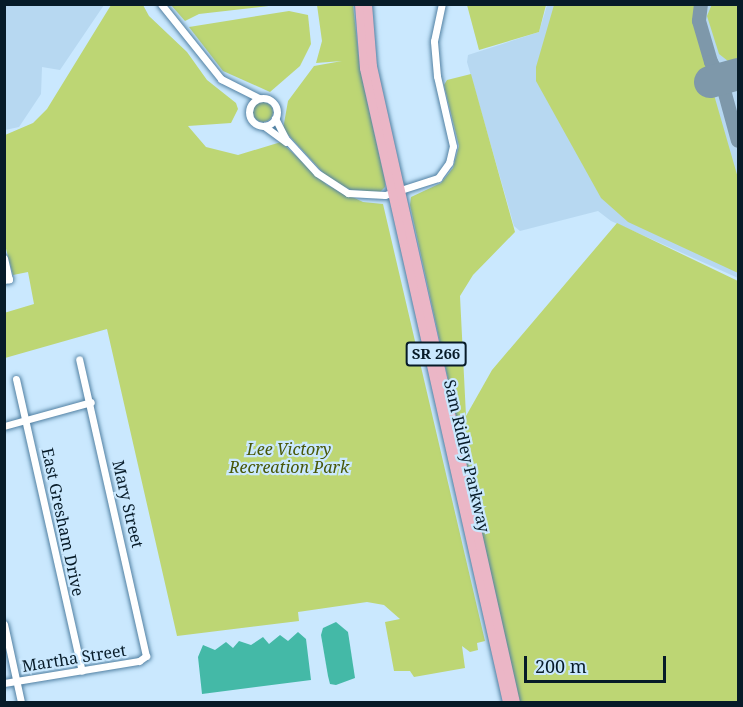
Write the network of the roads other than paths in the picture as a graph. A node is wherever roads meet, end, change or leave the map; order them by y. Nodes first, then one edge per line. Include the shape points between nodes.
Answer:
1 (161, 4) edge
2 (359, 4) edge
3 (367, 4) edge
4 (441, 4) edge
5 (237, 90) junction
6 (258, 98) junction
7 (250, 106) junction
8 (275, 118) junction
9 (264, 126) junction
10 (292, 146) junction
11 (396, 192) junction
12 (4, 258) edge
13 (7, 280) edge
14 (79, 359) dead end
15 (16, 379) dead end
16 (91, 402) junction
17 (27, 420) junction
18 (4, 426) edge
19 (4, 624) edge
20 (146, 656) joint
21 (82, 671) junction
22 (17, 681) junction
23 (4, 683) edge
24 (21, 702) edge
25 (507, 702) edge
26 (515, 702) edge

1 - 5 street via 218,76
2 - 11 main road, Sam Ridley Parkway / SR 266 via 364,68
3 - 11 main road, Sam Ridley Parkway / SR 266 via 372,66
4 - 11 street via 434,41 452,154 438,178
5 - 6 street
5 - 7 street
6 - 7 street
6 - 8 street via 273,102
7 - 9 street via 252,121
8 - 9 street
8 - 10 street
9 - 10 street
10 - 11 street via 338,189 358,196
11 - 25 main road, Sam Ridley Parkway / SR 266
11 - 26 main road, Sam Ridley Parkway / SR 266
12 - 13 street
14 - 16 street, Mary Street
15 - 17 street, East Gresham Drive
16 - 17 street
16 - 20 street, Mary Street
17 - 18 street
17 - 21 street, East Gresham Drive
19 - 22 street
20 - 21 street, Martha Street via 139,661
21 - 22 street, Martha Street
22 - 23 street, Martha Street
22 - 24 street

